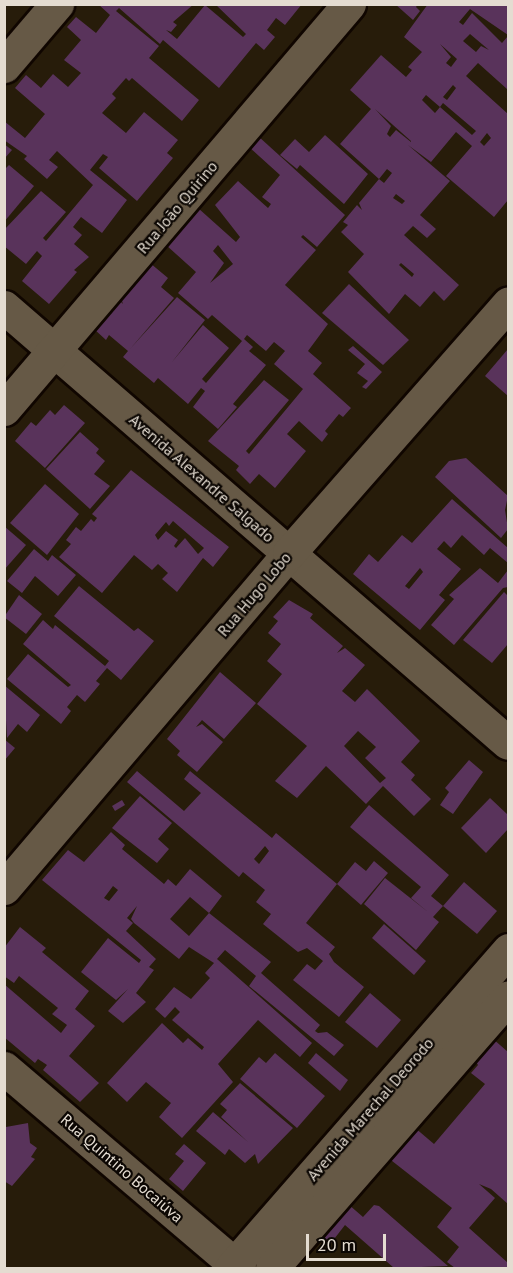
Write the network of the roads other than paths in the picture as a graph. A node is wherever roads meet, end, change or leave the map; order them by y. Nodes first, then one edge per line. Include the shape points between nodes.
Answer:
1 (57, 4) edge
2 (349, 4) edge
3 (4, 66) edge
4 (508, 304) edge
5 (4, 307) edge
6 (55, 350) junction
7 (4, 410) edge
8 (290, 553) junction
9 (508, 743) edge
10 (4, 888) edge
11 (508, 950) edge
12 (508, 997) edge
13 (4, 1068) edge
14 (235, 1267) edge
15 (272, 1269) edge

1 - 3 street
2 - 6 street, Rua João Quirino
4 - 8 street, Rua Hugo Lobo
5 - 6 street, Avenida Alexandre Salgado
6 - 7 street, Rua João Quirino
6 - 8 street, Avenida Alexandre Salgado
8 - 9 street, Avenida Alexandre Salgado
8 - 10 street, Rua Hugo Lobo
11 - 14 street, Avenida Marechal Deorodo
12 - 15 street, Avenida Marechal Deorodo
13 - 14 street, Rua Quintino Bocaiúva

